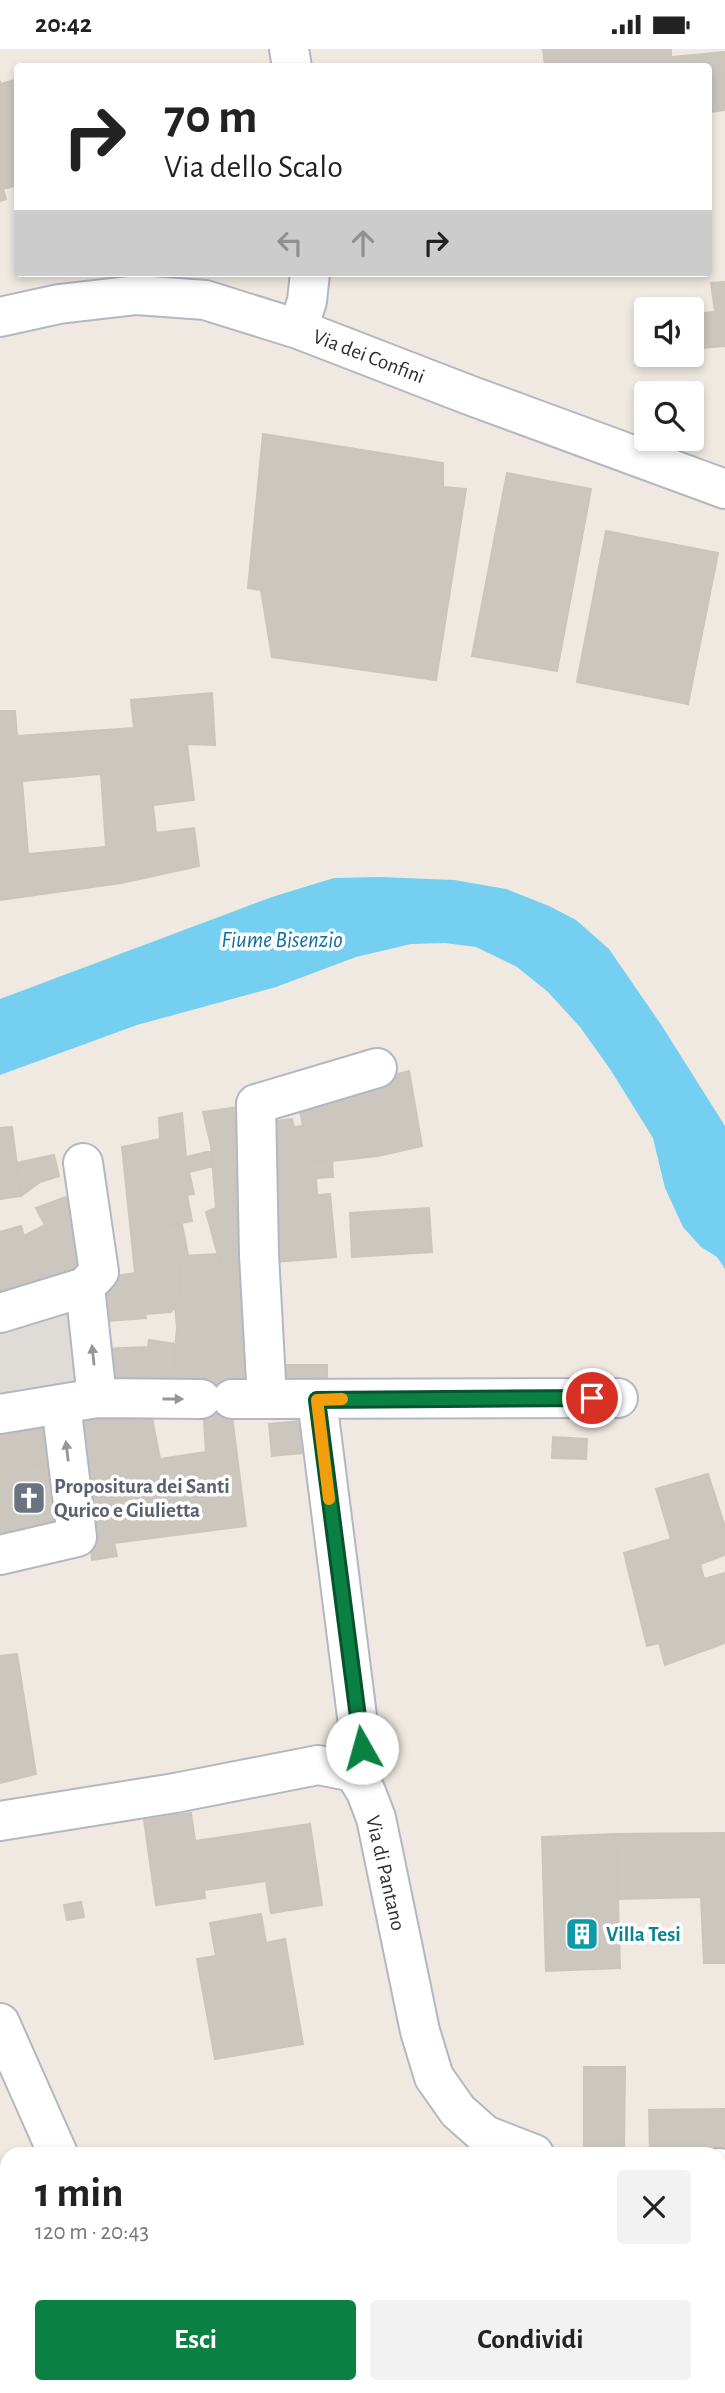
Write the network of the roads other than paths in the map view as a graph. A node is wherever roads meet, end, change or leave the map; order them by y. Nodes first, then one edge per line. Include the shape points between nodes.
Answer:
1 (309, 277) edge
2 (0, 317) edge
3 (298, 329) junction
4 (725, 489) edge
5 (377, 1068) dead end
6 (83, 1163) dead end
7 (85, 1287) junction
8 (0, 1313) edge
9 (618, 1398) dead end
10 (233, 1399) junction
11 (317, 1400) junction
12 (79, 1401) junction
13 (0, 1414) edge
14 (0, 1555) edge
15 (354, 1772) junction
16 (0, 1821) edge
17 (1, 2027) edge
18 (55, 2147) edge
19 (516, 2147) edge

1 - 3 street
2 - 3 street, Via dei Confini via 137,295 205,300
3 - 4 street, Via dei Confini
5 - 10 street via 256,1104
6 - 7 street via 99,1272
7 - 8 street
12 -> 7 street
9 - 11 street
10 - 11 street
12 -> 10 street
11 - 15 street via 362,1748
12 - 13 street
14 -> 12 street via 77,1537
15 - 16 street via 318,1765
15 - 19 street, Via di Pantano via 376,1818 420,2031 434,2077 458,2111 485,2135
17 - 18 street

